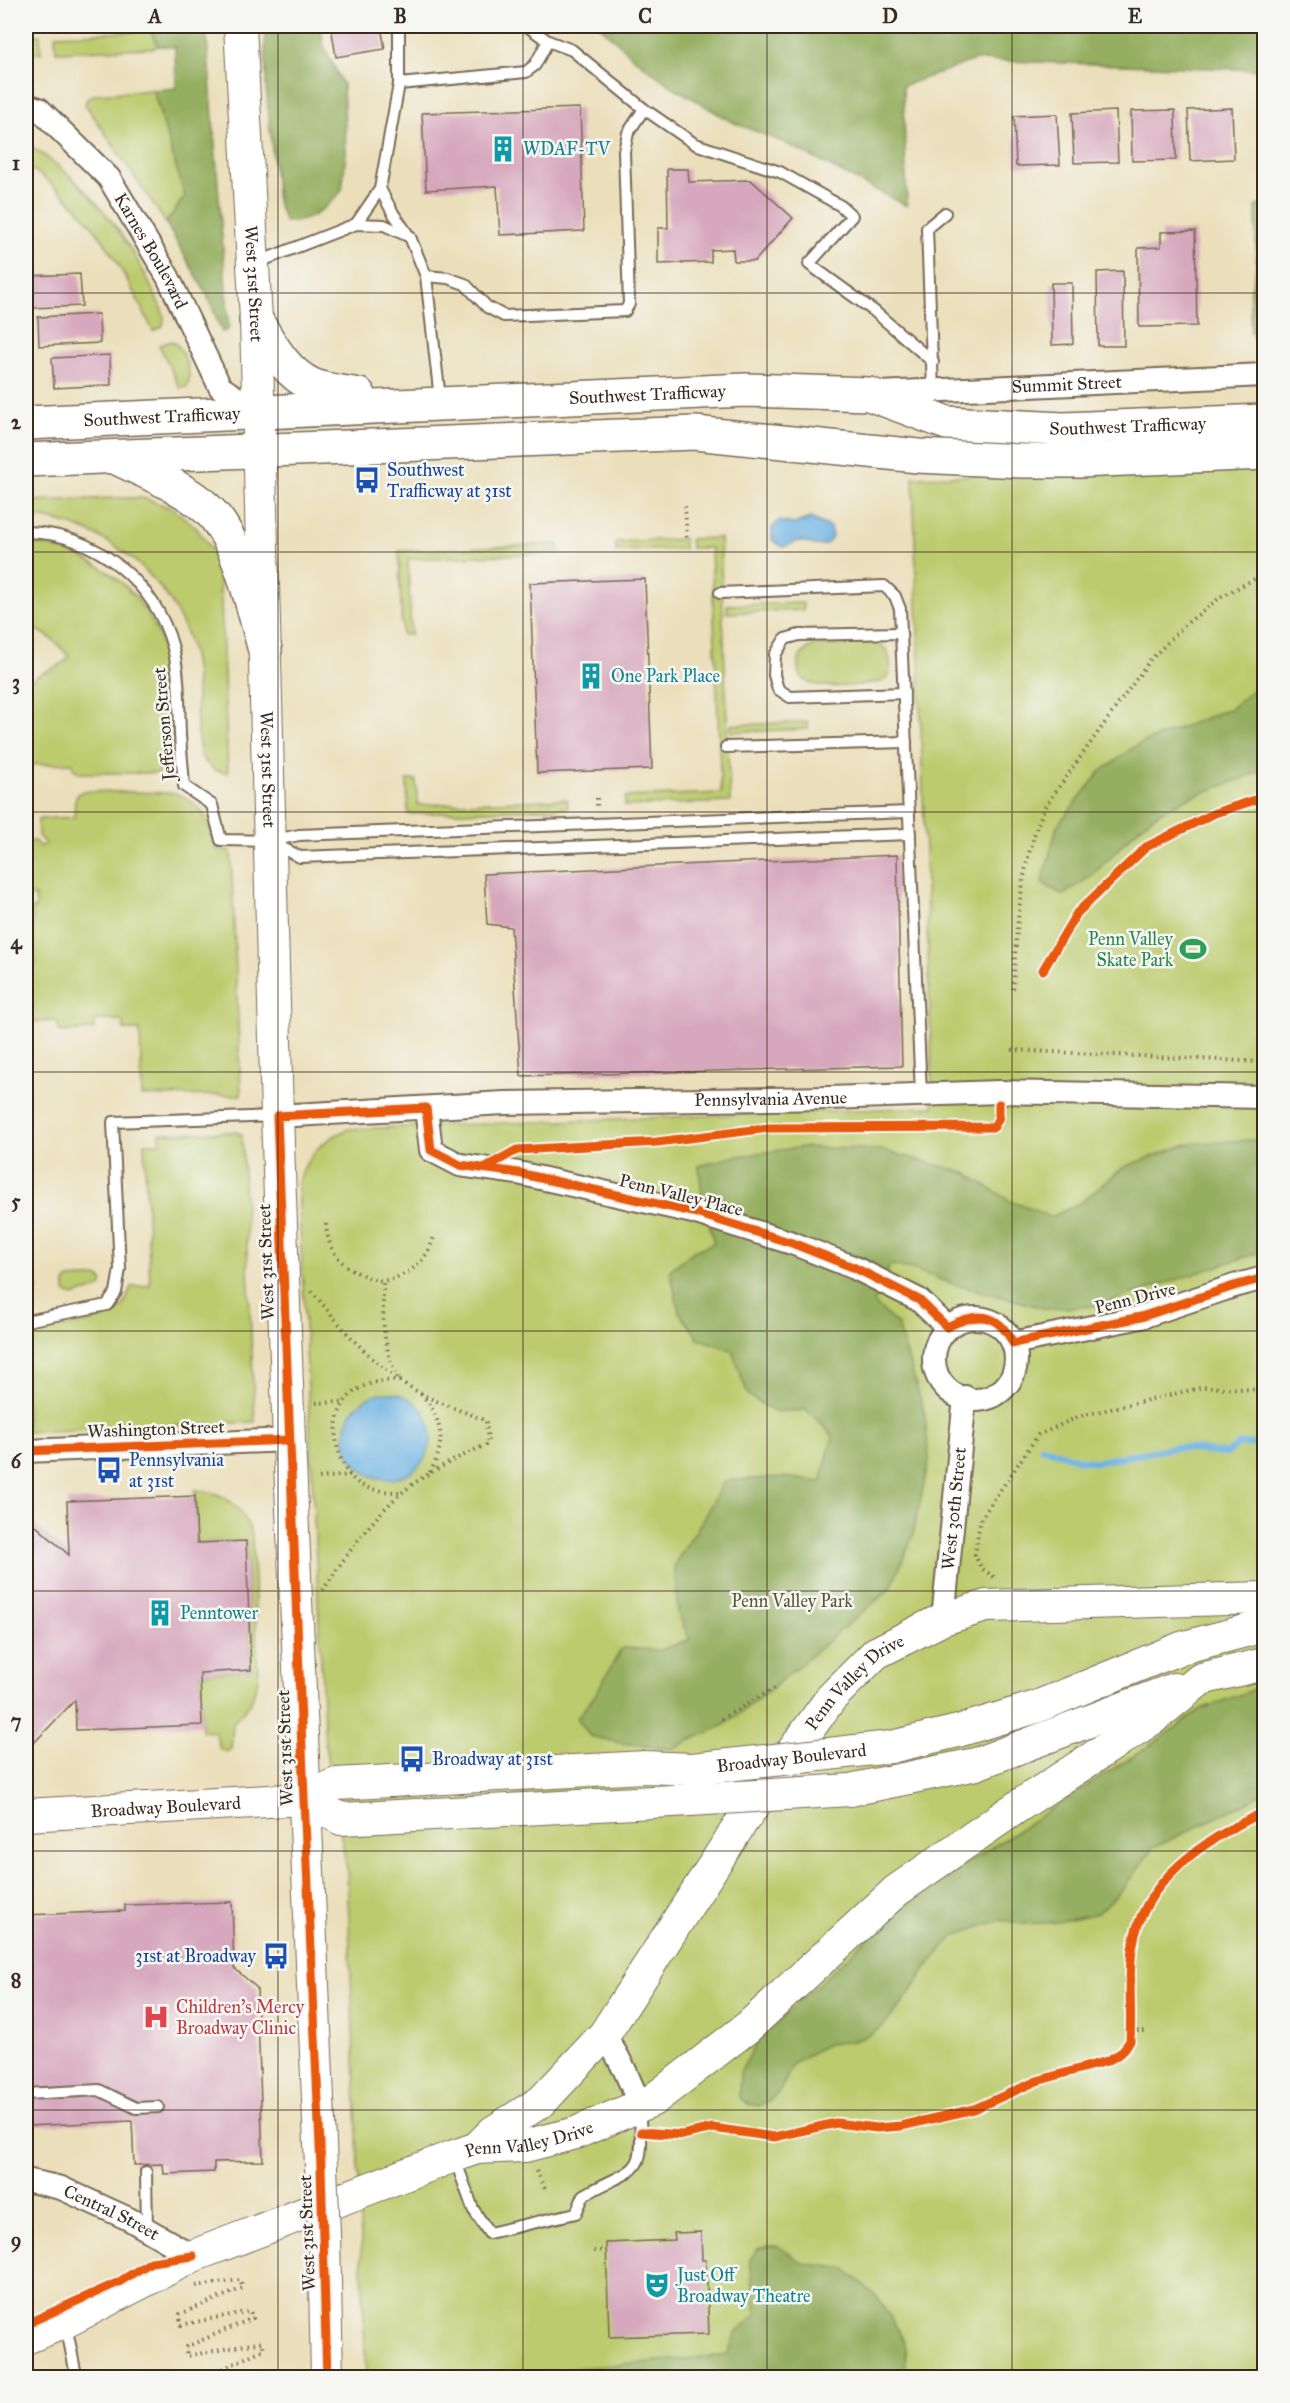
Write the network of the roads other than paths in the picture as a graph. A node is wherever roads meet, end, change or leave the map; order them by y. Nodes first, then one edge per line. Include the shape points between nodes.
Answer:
1 (240, 26) edge
2 (399, 26) edge
3 (527, 26) edge
4 (548, 41) junction
5 (399, 84) junction
6 (26, 105) edge
7 (644, 109) junction
8 (381, 189) junction
9 (945, 213) dead end
10 (356, 224) junction
11 (410, 237) junction
12 (254, 264) junction
13 (426, 276) junction
14 (256, 320) junction
15 (933, 362) junction
16 (1264, 375) edge
17 (933, 390) junction
18 (869, 394) junction
19 (441, 402) junction
20 (404, 404) junction
21 (258, 412) junction
22 (1264, 421) edge
23 (26, 423) edge
24 (294, 448) junction
25 (260, 449) junction
26 (1264, 453) edge
27 (113, 456) junction
28 (26, 460) edge
29 (26, 532) edge
30 (720, 593) dead end
31 (901, 633) junction
32 (265, 650) junction
33 (904, 693) junction
34 (906, 741) junction
35 (726, 747) dead end
36 (909, 812) junction
37 (910, 834) junction
38 (270, 841) junction
39 (921, 1094) junction
40 (1264, 1097) edge
41 (426, 1108) junction
42 (277, 1116) junction
43 (1264, 1278) edge
44 (26, 1321) edge
45 (947, 1327) junction
46 (1013, 1343) junction
47 (965, 1397) junction
48 (289, 1440) junction
49 (26, 1451) edge
50 (1264, 1598) edge
51 (943, 1619) junction
52 (1264, 1626) edge
53 (1264, 1664) edge
54 (1201, 1679) junction
55 (304, 1799) junction
56 (26, 1815) edge
57 (604, 2035) junction
58 (26, 2094) edge
59 (158, 2107) dead end
60 (639, 2107) junction
61 (465, 2152) junction
62 (146, 2172) dead end
63 (26, 2180) edge
64 (147, 2230) junction
65 (193, 2256) junction
66 (65, 2322) junction
67 (26, 2338) edge
68 (74, 2378) edge
69 (327, 2378) edge

1 - 12 main road, West 31st Street
2 - 5 lane
3 - 4 lane
4 - 5 lane via 535,65 526,72
4 - 7 lane via 572,50
5 - 8 lane
6 - 21 street, Karnes Boulevard via 39,109 109,178 168,278 220,387
7 - 13 lane via 628,133 624,151 629,304 625,311 504,316 487,307 465,284
7 - 15 lane via 694,144 780,172 841,206 852,216 809,264 874,310
8 - 10 lane
8 - 11 lane
9 - 15 lane via 927,228
10 - 11 lane via 384,225
10 - 12 lane
11 - 13 lane
12 - 14 main road, West 31st Street
13 - 19 lane
14 - 20 main road via 277,355 312,385
14 - 21 main road, West 31st Street
15 - 17 lane
16 - 17 street, Summit Street
17 - 18 street, Summit Street
18 - 19 main road, Southwest Trafficway via 745,390
18 - 22 main road, Southwest Trafficway via 947,423 1063,429
19 - 20 main road, Southwest Trafficway
20 - 21 main road, Southwest Trafficway
21 - 23 main road, Southwest Trafficway
21 - 24 main road
21 - 25 main road, West 31st Street
24 - 25 main road, Southwest Trafficway
24 - 26 main road, Southwest Trafficway via 695,433 918,456 1022,461
25 - 27 main road, Southwest Trafficway
25 - 32 main road, West 31st Street
27 - 28 main road, Southwest Trafficway
27 - 32 main road via 173,485 214,515 229,538
29 - 38 lane, Jefferson Street via 59,535 106,556 130,575 158,610 173,648 184,786 212,805 221,840
30 - 31 lane via 884,586 898,602
31 - 33 lane
31 - 33 lane via 799,635 785,639 774,655 774,675 778,689 790,697
32 - 38 main road, West 31st Street
33 - 34 lane
34 - 35 lane
34 - 36 lane
36 - 37 lane
36 - 38 lane via 298,835
37 - 38 lane via 300,857
37 - 39 lane
38 - 42 main road, West 31st Street
39 - 40 street, Pennsylvania Avenue
39 - 41 street, Pennsylvania Avenue
41 - 42 street, Pennsylvania Avenue
41 - 45 street, Penn Valley Place via 431,1150 460,1165 518,1173 693,1212 792,1243 919,1300
42 - 44 lane via 114,1122 120,1269 116,1292 107,1305
42 - 48 main road, West 31st Street
43 - 46 street, Penn Drive via 1140,1317
45 - 46 street via 966,1317 992,1320 1006,1330
45 - 47 street via 934,1354 935,1370 954,1395
46 - 47 street via 1017,1361 1012,1379 1003,1390 977,1401
47 - 51 street, West 30th Street
48 - 49 street, Washington Street
48 - 55 main road, West 31st Street
50 - 51 main road, Penn Valley Drive via 986,1606
51 - 57 main road, Penn Valley Drive via 876,1653 831,1698 741,1823
52 - 55 main road, Broadway Boulevard, bridge via 1181,1648 1036,1707 891,1747 692,1769 645,1767 336,1784
53 - 54 main road, Penn Valley Drive
54 - 55 main road, Broadway Boulevard, bridge via 976,1764 850,1790 341,1819
54 - 60 main road, Penn Valley Drive via 1152,1719 896,1892 748,2027
55 - 56 main road, Broadway Boulevard
55 - 69 main road, West 31st Street, bridge
57 - 60 street via 624,2066
57 - 61 main road, Penn Valley Drive via 542,2101
58 - 59 lane via 99,2090 136,2108
60 - 61 main road, Penn Valley Drive via 576,2133 525,2146
60 - 61 lane via 639,2160 629,2173 584,2195 576,2213 489,2233 473,2209
61 - 65 main road
62 - 64 lane
63 - 64 street, Central Street via 61,2188
64 - 65 street, Central Street
65 - 66 main road
66 - 67 main road
66 - 68 lane

